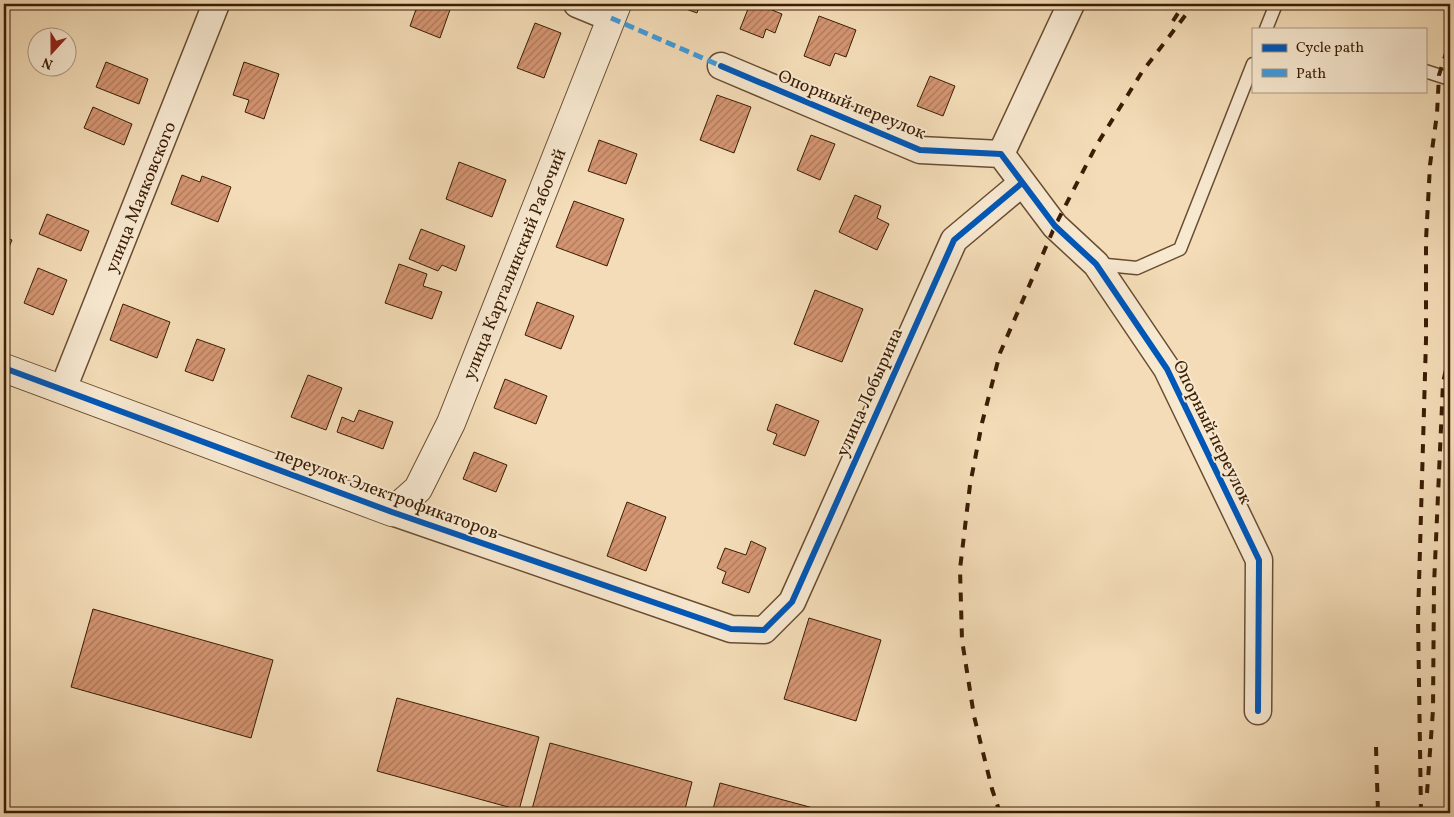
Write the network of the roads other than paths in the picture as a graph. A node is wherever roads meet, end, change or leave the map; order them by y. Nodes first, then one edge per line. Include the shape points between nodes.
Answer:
1 (216, 4) edge
2 (576, 4) edge
3 (1071, 4) edge
4 (1276, 4) edge
5 (614, 11) edge
6 (1266, 28) edge
7 (721, 66) dead end
8 (1252, 67) edge
9 (1426, 71) edge
10 (1450, 79) edge
11 (1001, 154) junction
12 (1022, 183) junction
13 (1096, 264) junction
14 (4, 368) edge
15 (63, 389) junction
16 (392, 512) junction
17 (764, 630) joint
18 (1258, 710) dead end

1 - 15 street, улица Маяковского
2 - 5 street
3 - 11 street
4 - 6 lane
5 - 16 street, улица Карталинский Рабочий via 451,423 418,489
7 - 11 street, Опорный переулок via 920,150
8 - 13 lane via 1180,249 1137,268
9 - 10 lane
11 - 12 street, Опорный переулок
12 - 13 street, Опорный переулок via 1055,226
12 - 17 street, улица Лобырина via 954,240 792,602
13 - 18 street, Опорный переулок via 1167,369 1259,560
14 - 15 street, переулок Электрофикаторов
15 - 16 street, переулок Электрофикаторов
16 - 17 street, переулок Электрофикаторов via 731,629

